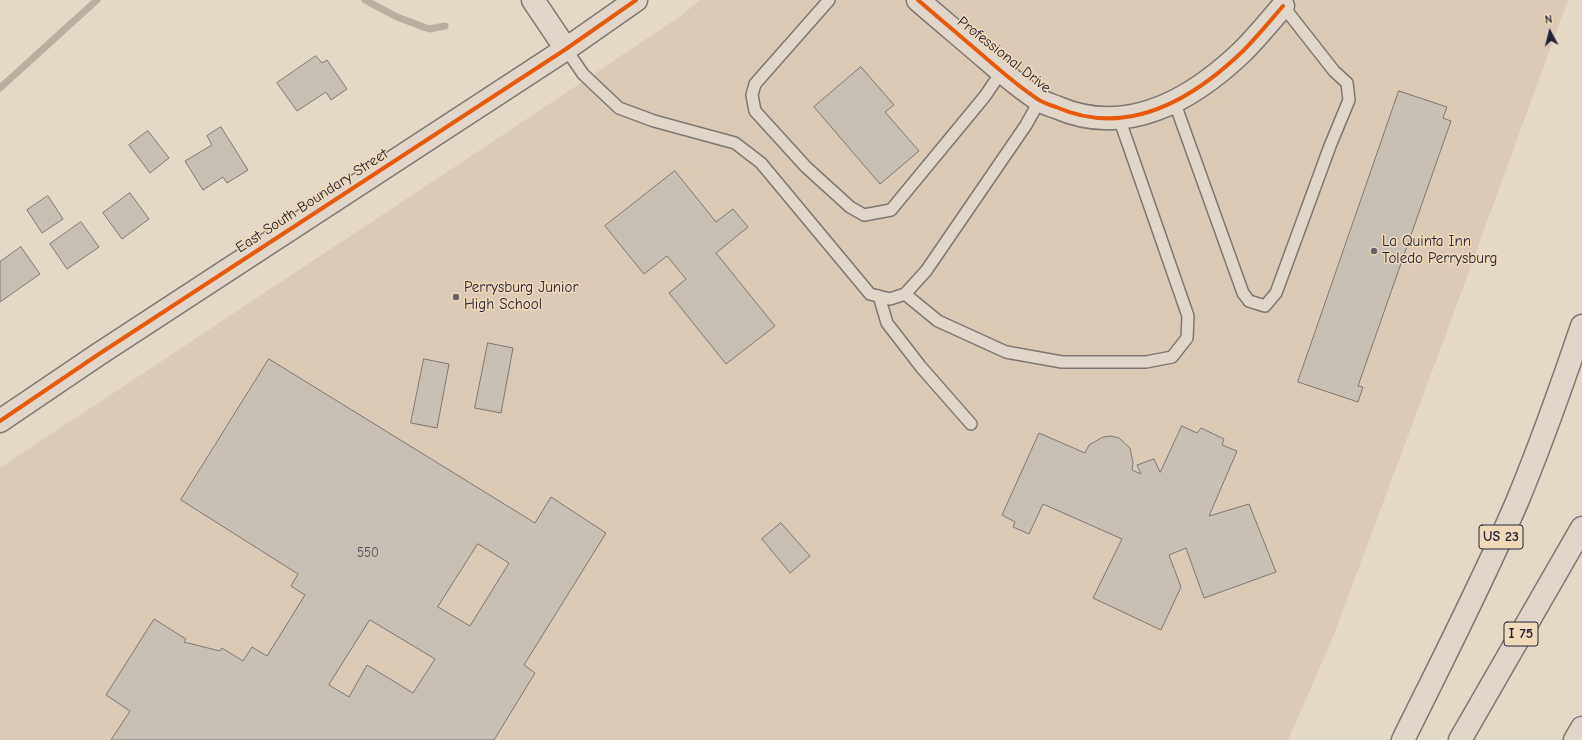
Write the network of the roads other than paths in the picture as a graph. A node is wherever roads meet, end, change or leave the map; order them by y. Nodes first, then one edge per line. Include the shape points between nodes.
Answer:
1 (533, 0) edge
2 (636, 0) edge
3 (829, 0) edge
4 (918, 0) edge
5 (1283, 6) joint
6 (566, 48) junction
7 (1002, 72) junction
8 (1040, 100) junction
9 (1174, 101) junction
10 (1119, 118) junction
11 (905, 294) junction
12 (879, 296) junction
13 (1582, 326) edge
14 (0, 421) edge
15 (971, 424) dead end
16 (1582, 528) edge
17 (1582, 728) edge
18 (1403, 740) edge
19 (1460, 740) edge
20 (1576, 740) edge

1 - 6 main road
2 - 6 main road, East South Boundary Street
3 - 7 lane via 755,84 752,96 755,111 806,167 850,207 864,215 891,210 981,102
4 - 7 main road, Professional Drive
5 - 9 main road, Professional Drive via 1243,51 1212,76
5 - 9 lane via 1334,71 1347,83 1348,100 1276,293 1265,306 1249,301 1243,293
6 - 12 lane via 583,74 619,108 654,122 735,143 761,163 870,294
6 - 14 main road, East South Boundary Street
7 - 8 main road, Professional Drive
8 - 10 main road, Professional Drive via 1083,117
8 - 11 lane via 1026,125 926,271
9 - 10 main road, Professional Drive via 1149,112
10 - 11 lane via 1188,316 1187,338 1172,357 1146,362 1062,362 1006,352 938,321
11 - 12 lane via 890,300
12 - 15 lane via 888,322 921,368
13 - 18 main road, US 23 via 1557,402 1517,502 1465,616
16 - 19 main road, I 75
17 - 20 main road

